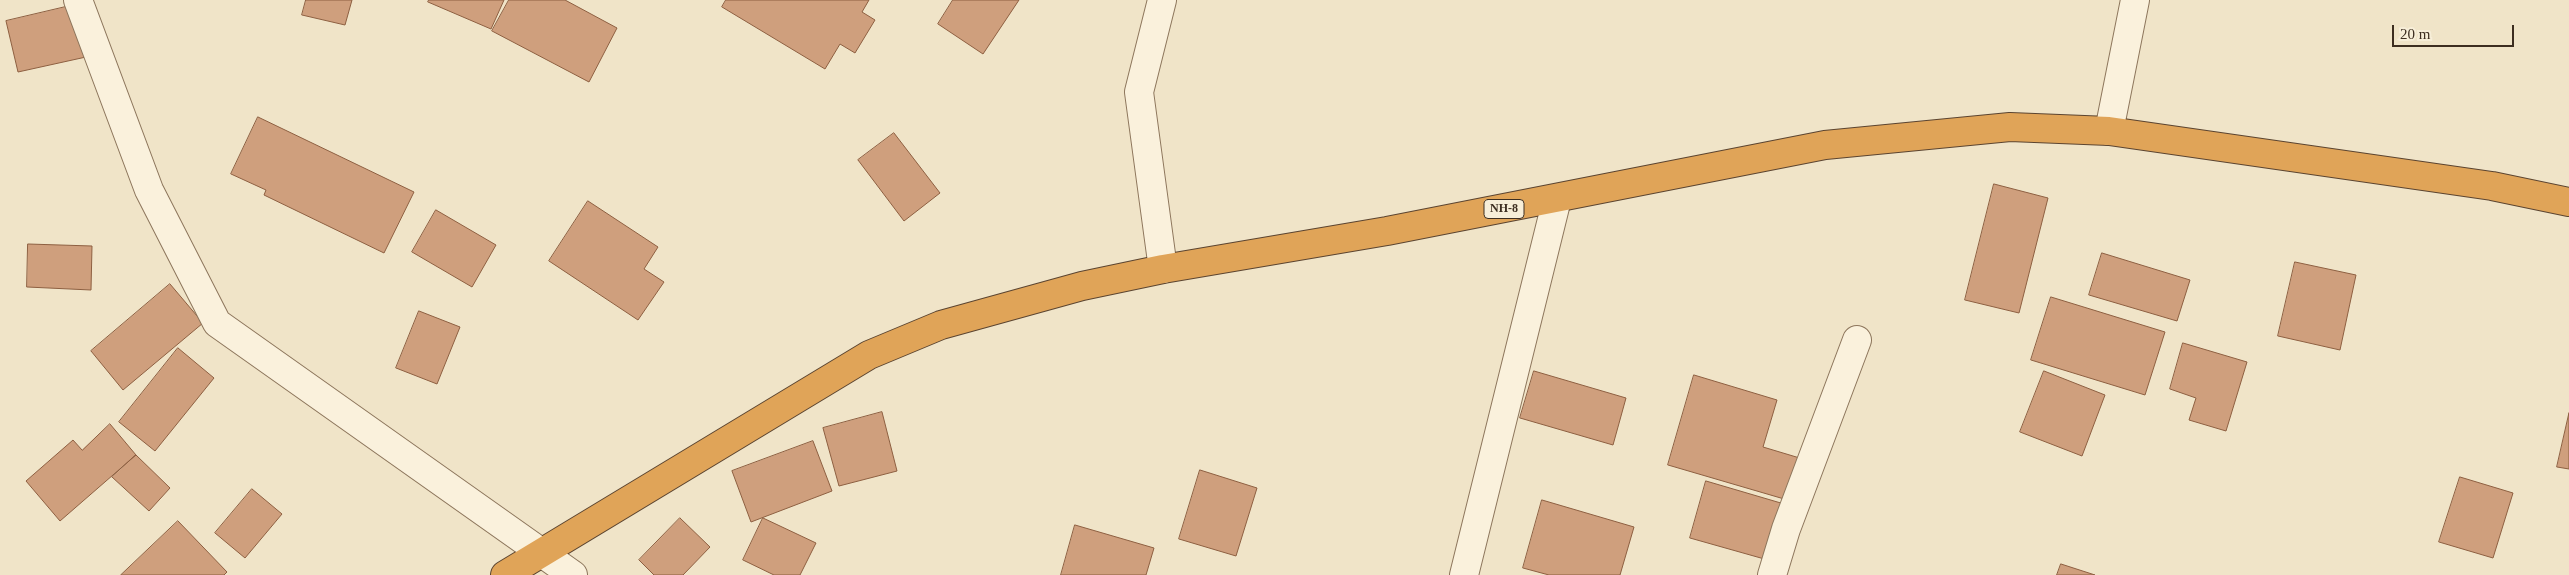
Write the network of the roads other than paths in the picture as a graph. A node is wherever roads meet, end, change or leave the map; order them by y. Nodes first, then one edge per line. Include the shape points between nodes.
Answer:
1 (78, 0) edge
2 (1162, 0) edge
3 (2135, 0) edge
4 (2109, 131) junction
5 (1557, 199) junction
6 (2569, 202) edge
7 (1163, 269) junction
8 (1857, 340) dead end
9 (543, 553) junction
10 (505, 575) edge
11 (573, 575) edge
12 (1464, 575) edge
13 (1772, 575) edge

1 - 9 street via 149,190 217,324
2 - 7 street via 1139,92
3 - 4 street
4 - 5 highway, NH-8 via 2010,127 1825,145
4 - 6 highway, NH-8 via 2492,186
5 - 7 highway, NH-8
5 - 12 street
7 - 9 highway, NH-8 via 1011,304 941,325 869,355
8 - 13 street
9 - 10 highway, NH-8
9 - 11 street

